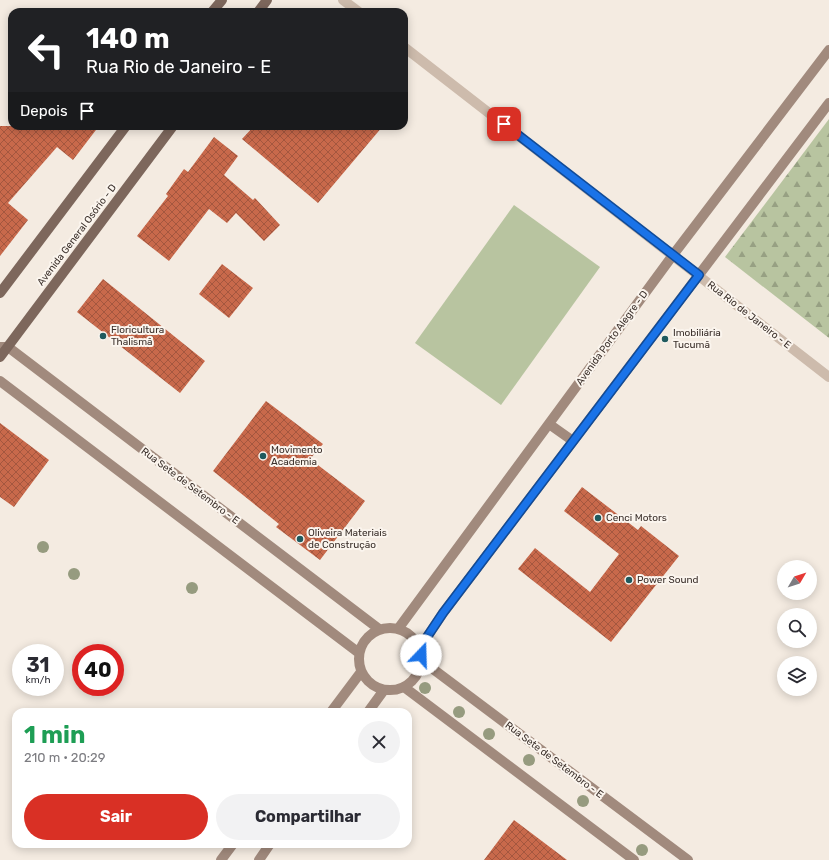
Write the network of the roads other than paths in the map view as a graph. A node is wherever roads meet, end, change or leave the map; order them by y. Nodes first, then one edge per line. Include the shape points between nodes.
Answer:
1 (222, 0) edge
2 (343, 0) edge
3 (215, 8) edge
4 (354, 8) edge
5 (408, 50) edge
6 (829, 50) edge
7 (829, 104) edge
8 (123, 130) edge
9 (170, 130) edge
10 (673, 255) junction
11 (699, 275) junction
12 (0, 293) edge
13 (4, 347) edge
14 (0, 357) edge
15 (829, 377) edge
16 (0, 381) edge
17 (549, 424) junction
18 (573, 441) junction
19 (379, 629) junction
20 (398, 629) junction
21 (419, 649) junction
22 (359, 653) junction
23 (421, 660) junction
24 (361, 672) junction
25 (404, 687) junction
26 (384, 690) junction
27 (334, 708) edge
28 (371, 708) edge
29 (229, 848) edge
30 (267, 848) edge
31 (221, 860) edge
32 (259, 860) edge
33 (634, 860) edge
34 (688, 860) edge

1 - 3 main road
2 - 4 street
5 - 10 street, Rua Rio de Janeiro - E
6 - 10 street, Avenida Porto Alegre - D
7 - 11 street
8 - 12 main road
9 - 13 main road, Avenida General Osório - D
10 - 11 street, Rua Rio de Janeiro - E
10 - 17 street, Avenida Porto Alegre - D
11 - 15 street, Rua Rio de Janeiro - E
11 - 18 street
13 - 14 main road, Avenida General Osório - D
13 - 19 street, Rua Sete de Setembro - E
16 - 22 street
17 - 18 street
17 - 20 street, Avenida Porto Alegre - D
18 - 21 street via 443,613
19 - 20 street
19 - 22 street via 362,642
20 - 21 street via 411,636
21 - 23 street
22 - 24 street
23 - 25 street via 416,676
23 - 34 street, Rua Sete de Setembro - E
24 - 26 street via 375,687
24 - 27 street
25 - 26 street
25 - 33 street
26 - 28 street
29 - 31 street
30 - 32 street

